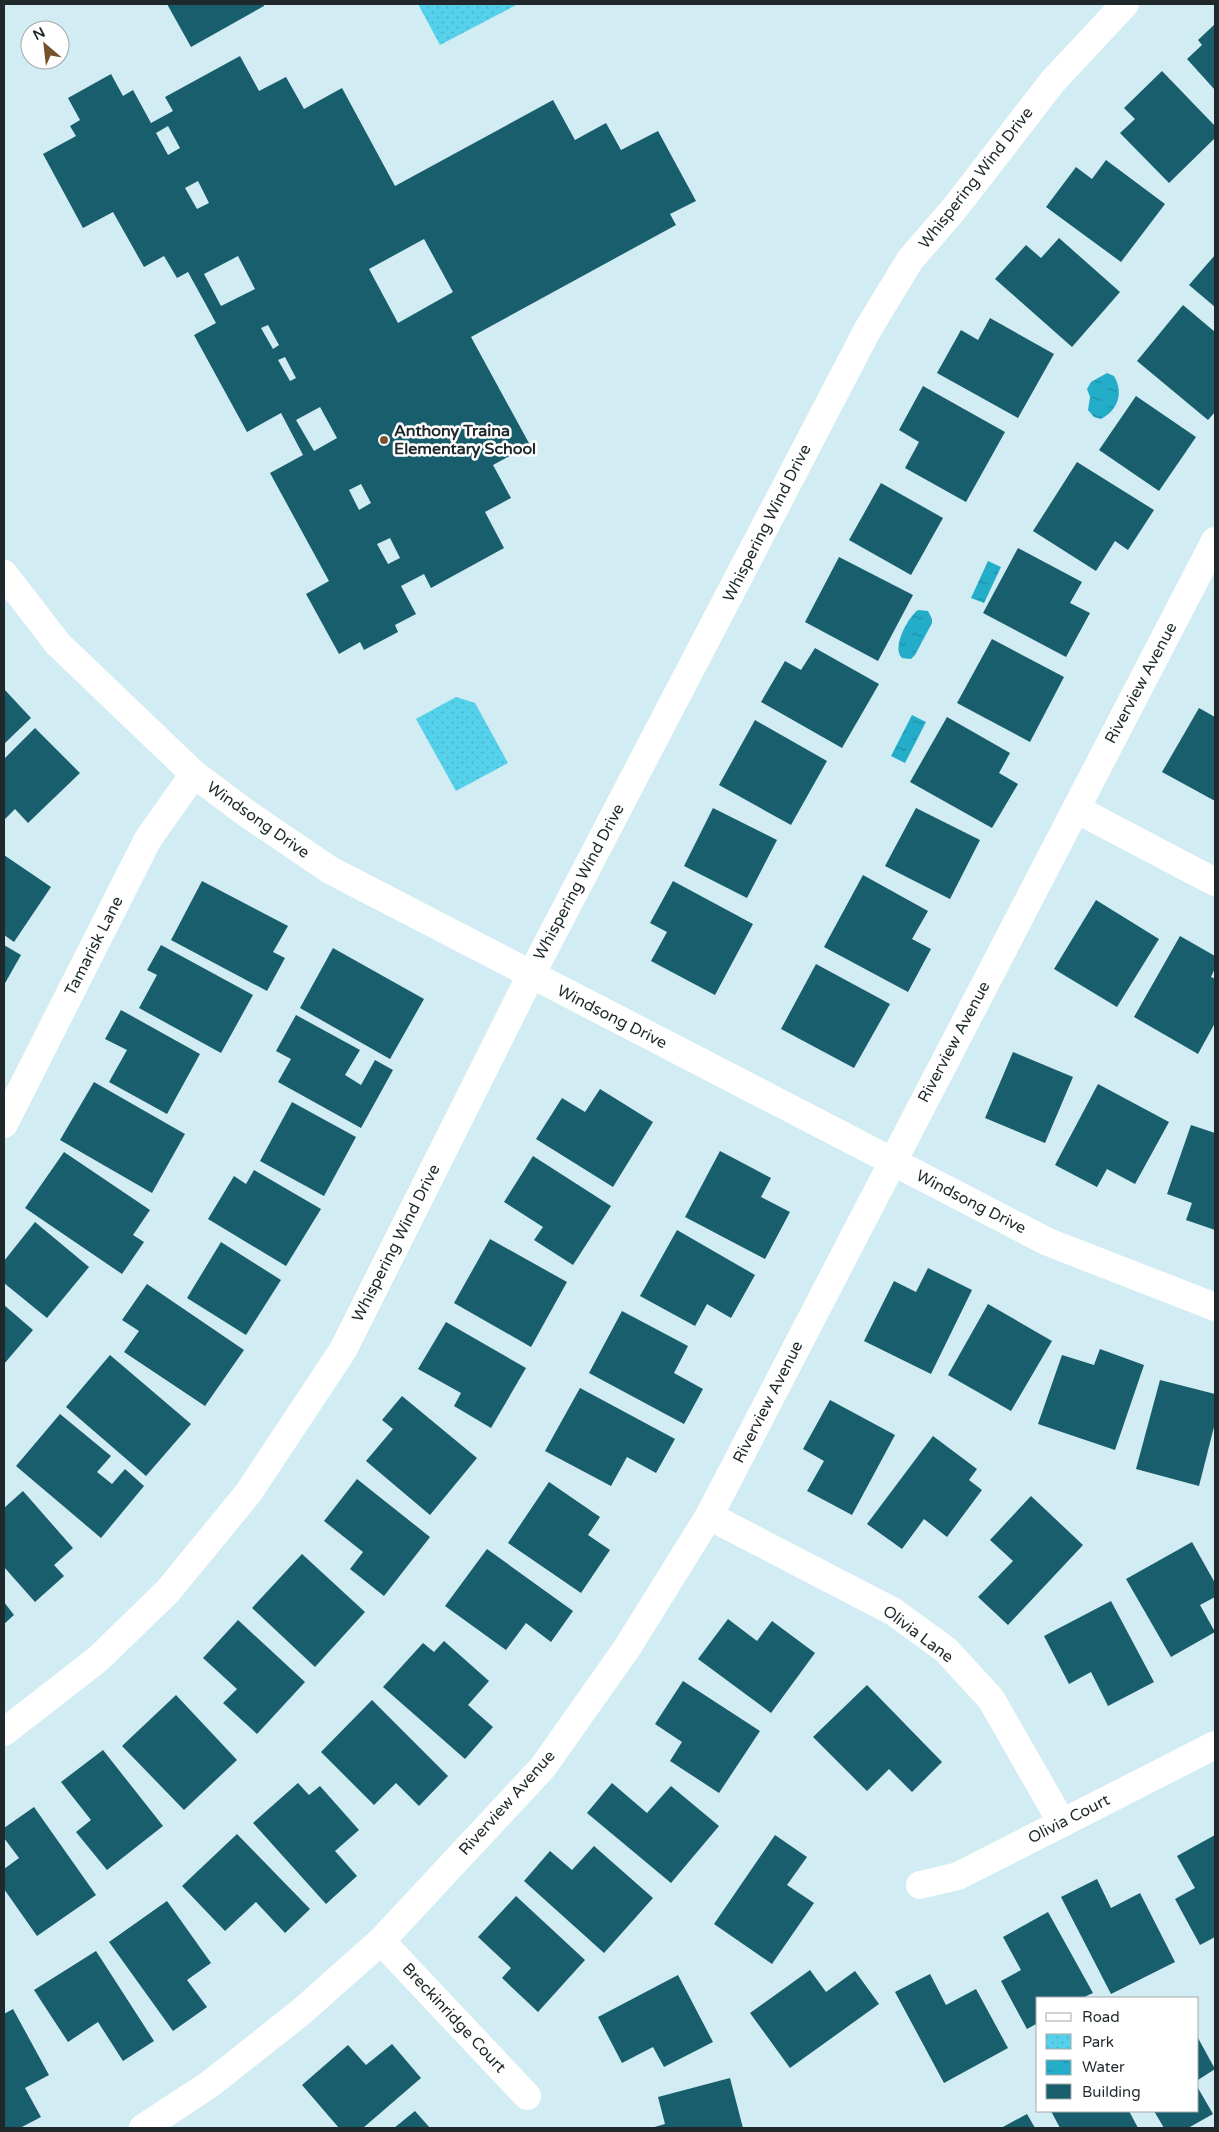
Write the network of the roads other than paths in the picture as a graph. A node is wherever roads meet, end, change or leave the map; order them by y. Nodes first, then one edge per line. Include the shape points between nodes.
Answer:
1 (1126, 4) edge
2 (1215, 541) edge
3 (4, 574) edge
4 (194, 774) junction
5 (1076, 809) junction
6 (1215, 882) edge
7 (531, 975) junction
8 (4, 1124) edge
9 (892, 1161) junction
10 (1215, 1308) edge
11 (709, 1516) junction
12 (4, 1732) edge
13 (1215, 1745) edge
14 (1062, 1823) junction
15 (920, 1884) dead end
16 (381, 1941) junction
17 (528, 2096) dead end
18 (144, 2128) edge

1 - 7 street, Whispering Wind Drive via 1053,81 954,209 910,260 868,329
2 - 5 street, Riverview Avenue
3 - 4 street, Windsong Drive via 58,644
4 - 7 street, Windsong Drive via 330,870
4 - 8 street, Tamarisk Lane via 148,838
5 - 6 street
5 - 9 street, Riverview Avenue
7 - 9 street, Windsong Drive
7 - 12 street, Whispering Wind Drive via 343,1350 249,1492 154,1605 98,1659
9 - 10 street, Windsong Drive via 1048,1242
9 - 11 street, Riverview Avenue
11 - 14 street, Olivia Lane via 894,1612 946,1650 990,1699
11 - 16 street, Riverview Avenue via 628,1648 543,1766
13 - 14 street, Olivia Court
14 - 15 street, Olivia Court via 958,1876
16 - 17 street, Breckinridge Court
16 - 18 street, Riverview Avenue via 301,2012 210,2084

